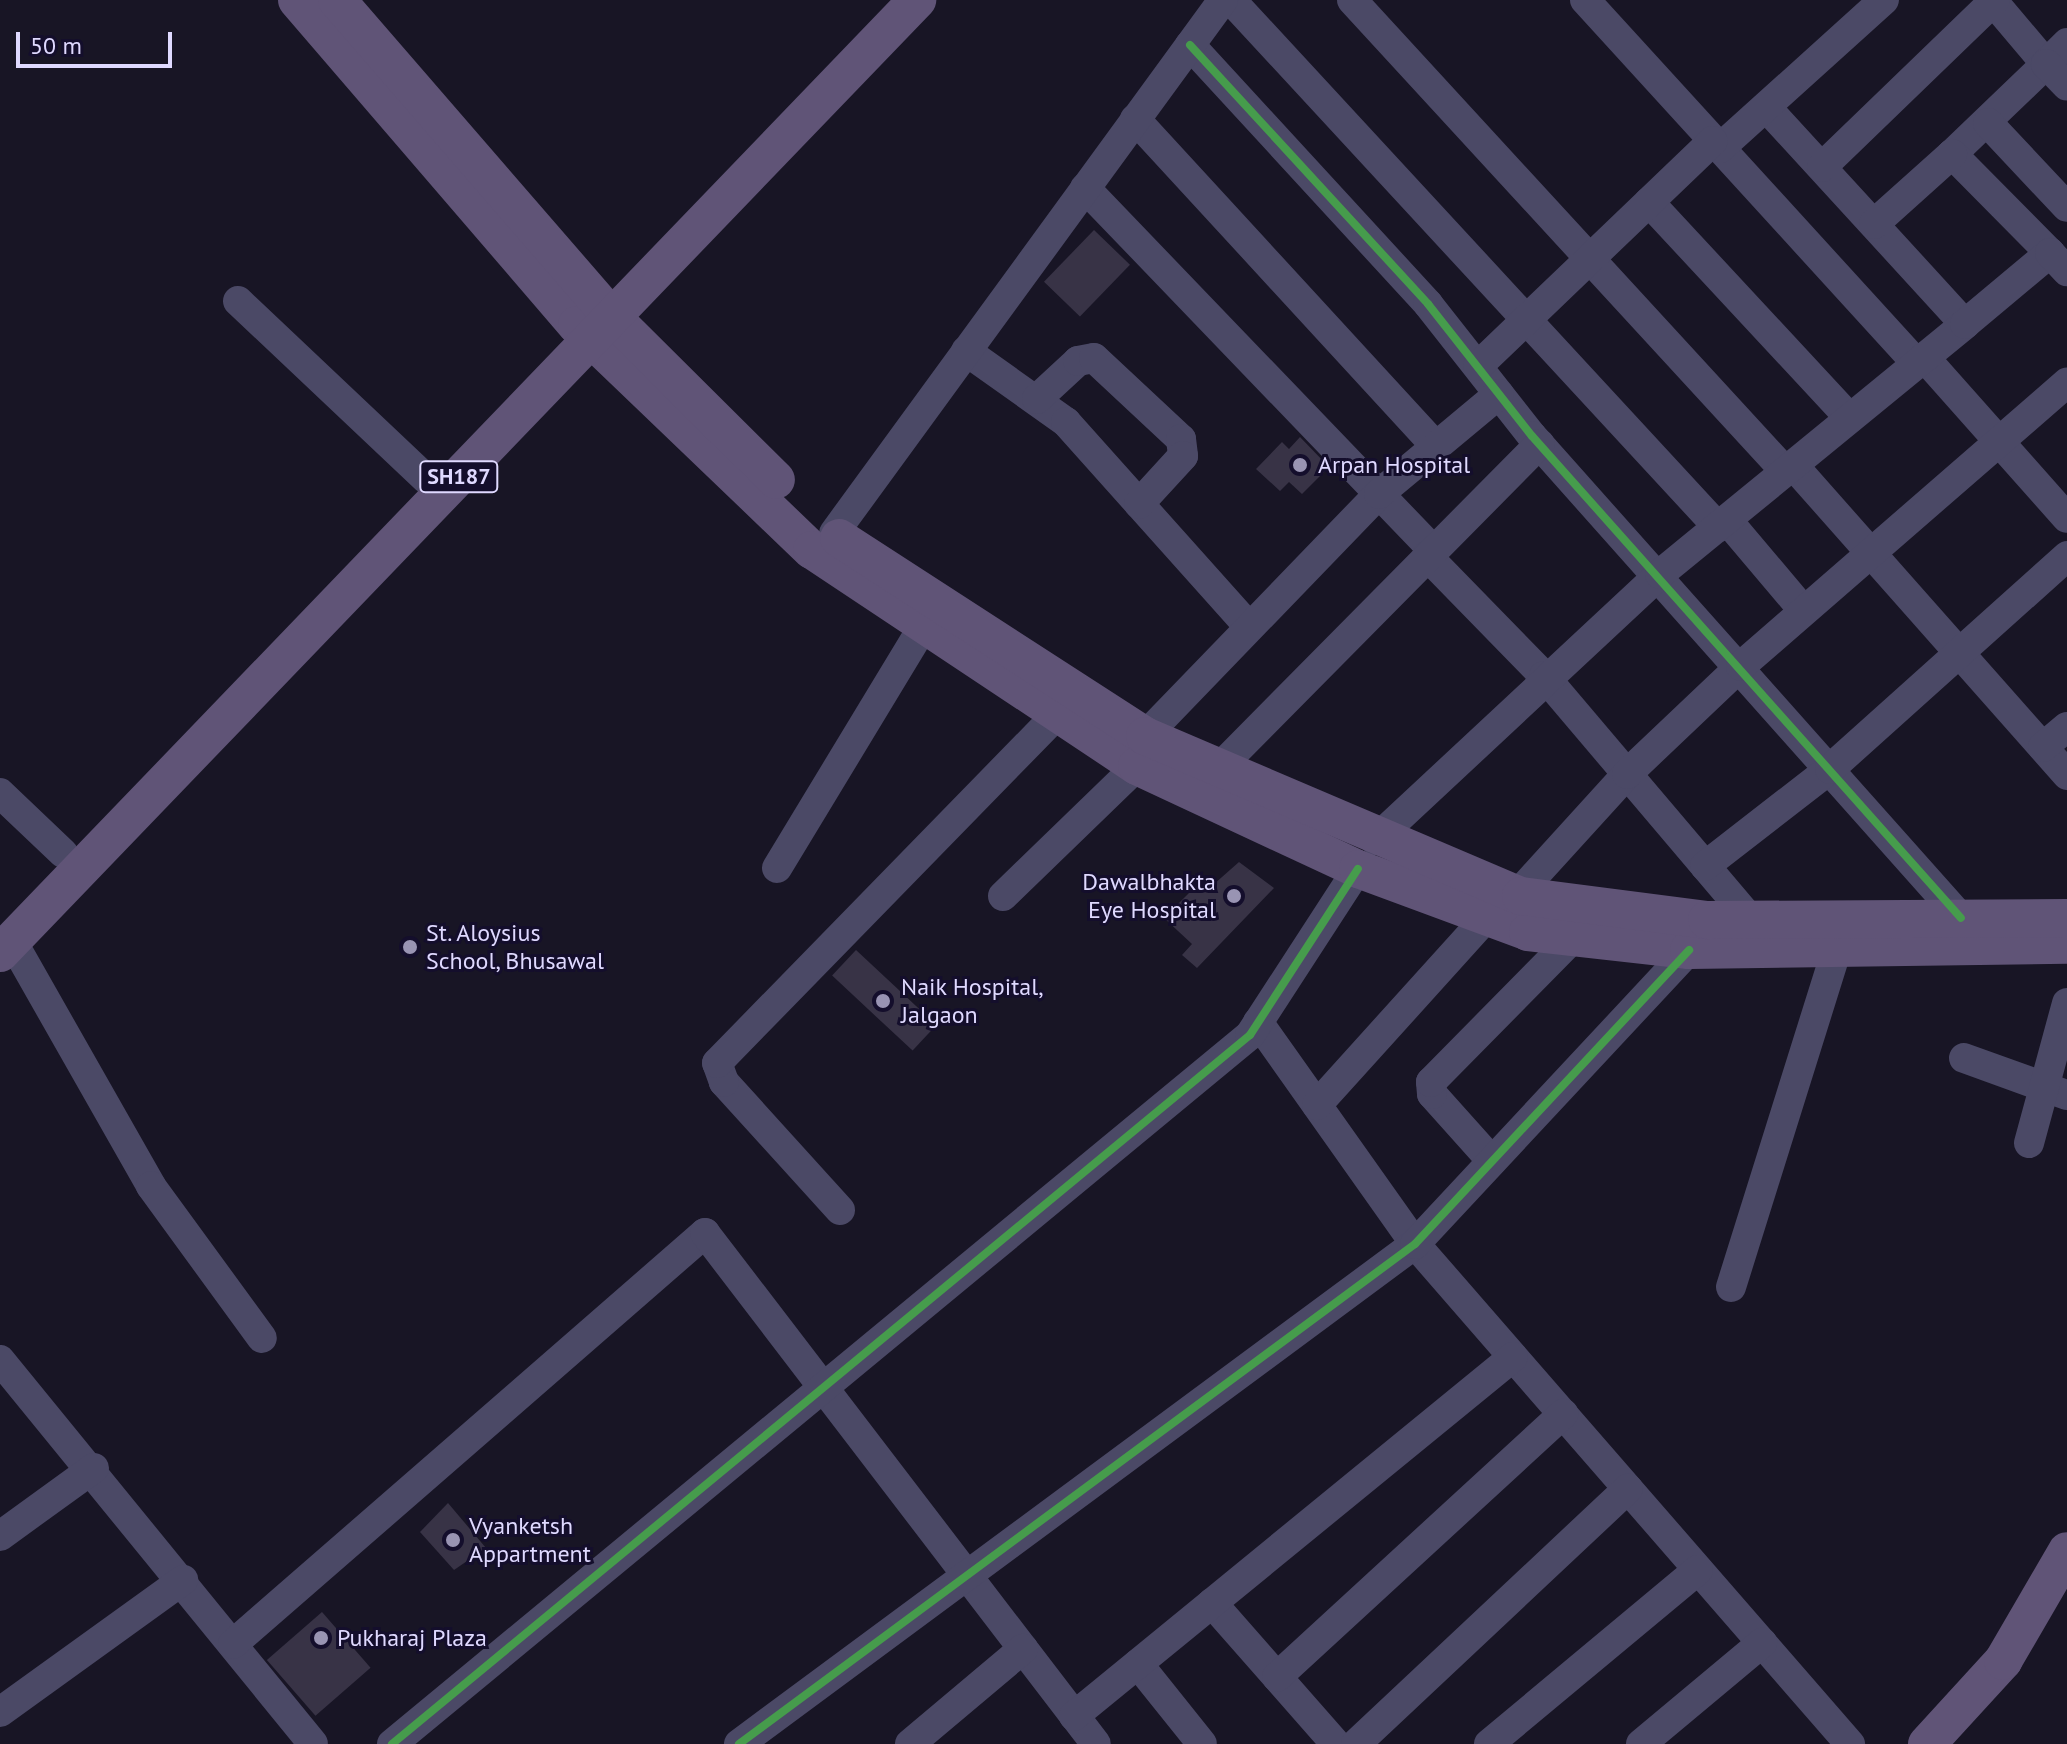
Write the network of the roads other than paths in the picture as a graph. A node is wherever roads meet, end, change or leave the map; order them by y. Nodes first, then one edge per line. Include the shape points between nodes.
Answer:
1 (297, 0) edge
2 (337, 0) edge
3 (888, 0) edge
4 (917, 0) edge
5 (1223, 0) edge
6 (1231, 0) edge
7 (1352, 0) edge
8 (1585, 0) edge
9 (1884, 0) edge
10 (1993, 0) edge
11 (1190, 45) junction
12 (2056, 54) edge
13 (845, 60) junction
14 (384, 77) junction
15 (2067, 86) edge
16 (1766, 107) junction
17 (1135, 119) junction
18 (1988, 123) junction
19 (1717, 145) junction
20 (1952, 154) junction
21 (1822, 167) junction
22 (1085, 188) junction
23 (1649, 202) junction
24 (2067, 207) edge
25 (1874, 224) junction
26 (1589, 260) junction
27 (2059, 262) edge
28 (238, 301) dead end
29 (595, 321) junction
30 (1523, 321) junction
31 (1965, 324) junction
32 (966, 351) junction
33 (1920, 360) junction
34 (1478, 366) junction
35 (2067, 383) edge
36 (1499, 394) junction
37 (1037, 399) junction
38 (1850, 418) junction
39 (1998, 440) junction
40 (1540, 444) junction
41 (1436, 446) junction
42 (1789, 468) junction
43 (426, 479) junction
44 (1379, 494) junction
45 (1139, 504) junction
46 (2067, 518) edge
47 (1722, 523) junction
48 (834, 533) junction
49 (1869, 551) junction
50 (1430, 553) junction
51 (2067, 556) edge
52 (1660, 574) junction
53 (1803, 610) junction
54 (923, 627) junction
55 (1249, 627) junction
56 (1960, 654) junction
57 (1741, 666) junction
58 (1544, 676) junction
59 (1057, 715) junction
60 (2067, 727) edge
61 (2043, 747) junction
62 (1141, 751) junction
63 (1830, 769) junction
64 (1216, 771) junction
65 (1627, 774) junction
66 (2067, 775) edge
67 (0, 793) edge
68 (63, 853) junction
69 (1366, 855) junction
70 (1705, 866) junction
71 (777, 868) dead end
72 (1517, 895) junction
73 (1003, 896) dead end
74 (1486, 918) junction
75 (1749, 918) junction
76 (1961, 918) junction
77 (2067, 918) edge
78 (4, 937) edge
79 (1574, 937) junction
80 (1838, 945) junction
81 (2067, 945) edge
82 (1689, 950) junction
83 (2065, 1020) edge
84 (1258, 1022) junction
85 (1964, 1058) dead end
86 (2056, 1091) edge
87 (1317, 1105) junction
88 (2029, 1143) dead end
89 (1492, 1161) junction
90 (840, 1210) dead end
91 (1415, 1244) junction
92 (1731, 1287) dead end
93 (262, 1338) dead end
94 (1513, 1357) junction
95 (0, 1360) edge
96 (824, 1389) junction
97 (1563, 1414) junction
98 (94, 1468) junction
99 (1628, 1489) junction
100 (0, 1536) edge
101 (2067, 1551) edge
102 (1698, 1570) junction
103 (966, 1576) junction
104 (183, 1580) junction
105 (1212, 1603) junction
106 (1762, 1643) junction
107 (233, 1644) junction
108 (1023, 1649) junction
109 (1138, 1664) junction
110 (1277, 1677) junction
111 (0, 1712) edge
112 (1074, 1716) junction
113 (742, 1743) edge
114 (313, 1744) edge
115 (392, 1744) edge
116 (910, 1744) edge
117 (1096, 1744) edge
118 (1202, 1744) edge
119 (1336, 1744) edge
120 (1356, 1744) edge
121 (1489, 1744) edge
122 (1641, 1744) edge
123 (1850, 1744) edge
124 (1927, 1744) edge

1 - 14 main road
2 - 14 main road
3 - 13 main road, SH187
4 - 13 main road, SH187
5 - 11 street
6 - 30 street
7 - 26 street
8 - 19 street
9 - 16 street
10 - 12 street
10 - 21 street
11 - 17 street
11 - 34 street
12 - 15 street
12 - 18 street
13 - 29 main road, SH187
14 - 29 main road
16 - 19 street
16 - 21 street
17 - 22 street
17 - 41 street
18 - 20 street
18 - 24 street
19 - 23 street
19 - 33 street
20 - 25 street
20 - 27 street
21 - 25 street
22 - 32 street
22 - 44 street
23 - 26 street
23 - 38 street
25 - 31 street
26 - 30 street
26 - 42 street
27 - 31 street
28 - 43 street
29 - 43 main road, SH187
29 - 48 main road
29 - 54 main road via 812,550
29 - 78 main road, SH187
30 - 34 street
30 - 47 street
31 - 33 street
32 - 37 street
32 - 48 street
33 - 38 street
33 - 39 street
34 - 36 street
35 - 39 street
36 - 40 street
36 - 41 street
37 - 45 street
37 - 45 street via 1078,361 1094,358 1181,439 1183,456
38 - 42 street
39 - 46 street
39 - 49 street
40 - 50 street
40 - 52 street
41 - 44 street
42 - 47 street
42 - 49 street
43 - 68 main road, SH187
44 - 50 street
44 - 55 street
45 - 55 street
47 - 52 street
47 - 53 street
48 - 62 main road
49 - 53 street
49 - 56 street
50 - 58 street
50 - 64 street
51 - 56 street
52 - 57 street
52 - 58 street
53 - 57 street
54 - 59 main road
54 - 71 street
55 - 62 street
56 - 61 street
56 - 63 street
57 - 63 street
57 - 65 street
58 - 65 street
58 - 69 street
59 - 62 main road
59 - 90 street via 717,1063 724,1082
60 - 61 street
61 - 66 street
62 - 64 main road
62 - 69 main road
62 - 73 street
63 - 70 street
63 - 76 street
64 - 69 main road
65 - 70 street
65 - 72 street
67 - 68 street
68 - 78 main road, SH187
69 - 72 main road
69 - 74 main road
69 - 84 street
70 - 75 street
72 - 75 main road via 1707,920
74 - 79 main road
74 - 87 street
75 - 76 main road
76 - 77 main road
78 - 93 street via 151,1186
79 - 82 main road
79 - 89 street via 1431,1082 1432,1094
80 - 81 main road
80 - 82 main road
80 - 92 street
82 - 89 street
83 - 86 street
84 - 87 street
84 - 96 street
85 - 86 street
86 - 88 street
87 - 91 street
89 - 91 street
91 - 94 street
91 - 103 street
94 - 97 street
94 - 105 street
95 - 98 street
96 - 103 street
96 - 107 street via 705,1233
96 - 115 street
97 - 99 street
97 - 110 street
98 - 100 street
98 - 104 street
99 - 102 street
99 - 120 street
101 - 124 main road via 2003,1661
102 - 106 street
102 - 121 street
103 - 108 street
103 - 113 street
104 - 107 street
104 - 111 street
105 - 109 street
105 - 110 street
106 - 122 street
106 - 123 street
107 - 114 street
108 - 112 street
108 - 116 street
109 - 112 street
109 - 118 street
110 - 119 street
112 - 117 street

